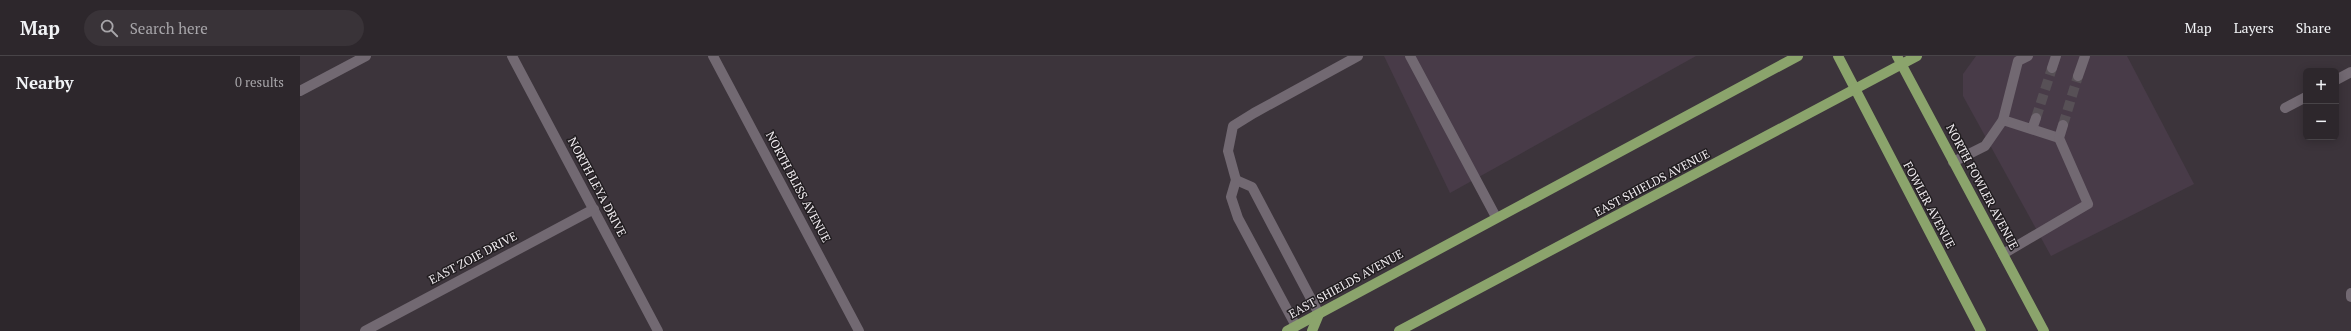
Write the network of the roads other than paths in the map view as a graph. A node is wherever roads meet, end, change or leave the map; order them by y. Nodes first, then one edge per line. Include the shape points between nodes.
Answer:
1 (366, 56) edge
2 (512, 56) edge
3 (713, 56) edge
4 (1358, 56) edge
5 (1410, 56) edge
6 (1798, 56) edge
7 (1838, 56) edge
8 (1917, 56) edge
9 (2028, 56) edge
10 (2056, 56) edge
11 (2085, 56) edge
12 (1899, 60) edge
13 (2052, 68) tunnel mouth
14 (2351, 72) edge
15 (2078, 76) tunnel mouth
16 (2339, 78) edge
17 (1854, 90) junction
18 (300, 91) edge
19 (2303, 99) edge
20 (2285, 108) dead end
21 (2036, 118) tunnel mouth
22 (2003, 120) junction
23 (2063, 125) tunnel mouth
24 (2032, 129) junction
25 (2059, 138) junction
26 (1953, 162) junction
27 (1236, 180) junction
28 (594, 209) junction
29 (1496, 217) junction
30 (2003, 254) junction
31 (2351, 292) edge
32 (2351, 297) edge
33 (1319, 314) junction
34 (1292, 329) edge
35 (365, 331) edge
36 (658, 331) edge
37 (859, 331) edge
38 (1312, 331) edge
39 (1399, 331) edge
40 (1981, 331) edge
41 (2044, 331) edge

1 - 18 street
2 - 28 street, NORTH LEYA DRIVE
3 - 37 street, NORTH BLISS AVENUE
4 - 27 street via 1233,126 1228,151
5 - 29 street
6 - 29 main road, EAST SHIELDS AVENUE
7 - 17 main road
8 - 12 main road, EAST SHIELDS AVENUE
9 - 22 street via 2018,61
10 - 13 street
11 - 15 street
12 - 17 main road, EAST SHIELDS AVENUE
12 - 26 main road, NORTH FOWLER AVENUE
14 - 16 street
17 - 39 main road, EAST SHIELDS AVENUE
17 - 40 main road, FOWLER AVENUE
19 - 20 street
21 - 24 street
22 - 24 street
22 - 26 street via 1985,146
23 - 25 street
24 - 25 street
25 - 30 street via 2088,204
26 - 30 main road, NORTH FOWLER AVENUE
27 - 33 street via 1252,187
27 - 34 street via 1232,197 1238,218
28 - 35 street, EAST ZOIE DRIVE
28 - 36 street, NORTH LEYA DRIVE
29 - 33 main road, EAST SHIELDS AVENUE
30 - 41 main road, NORTH FOWLER AVENUE
31 - 32 street
33 - 34 main road, EAST SHIELDS AVENUE
33 - 38 main road

